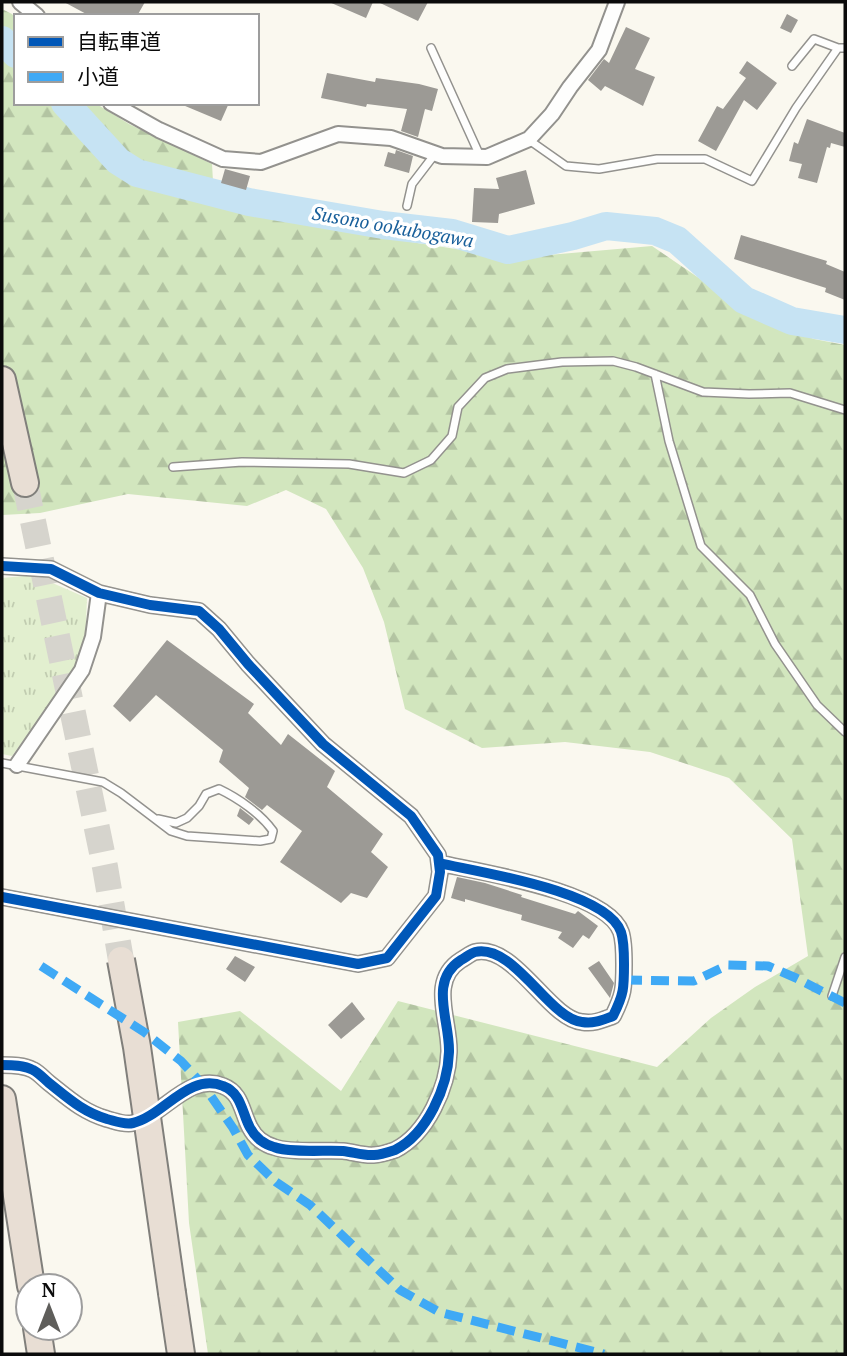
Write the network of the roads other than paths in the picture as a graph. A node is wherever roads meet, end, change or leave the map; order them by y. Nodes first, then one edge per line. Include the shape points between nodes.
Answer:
1 (20, 2) edge
2 (617, 2) edge
3 (35, 14) edge
4 (431, 48) dead end
5 (841, 48) edge
6 (792, 66) dead end
7 (115, 105) edge
8 (529, 139) junction
9 (436, 153) junction
10 (480, 156) junction
11 (407, 206) dead end
12 (655, 374) junction
13 (2, 380) edge
14 (845, 410) edge
15 (173, 467) dead end
16 (25, 484) tunnel mouth
17 (2, 566) edge
18 (99, 593) junction
19 (845, 732) edge
20 (2, 763) edge
21 (17, 765) junction
22 (158, 819) junction
23 (439, 863) junction
24 (2, 897) edge
25 (845, 957) edge
26 (121, 960) tunnel mouth
27 (832, 996) dead end
28 (2, 1065) edge
29 (2, 1099) edge
30 (29, 1272) edge
31 (181, 1354) edge

1 - 3 street
2 - 8 street via 599,50
4 - 10 lane
5 - 6 lane via 814,39
5 - 8 lane via 796,108 752,181 705,159 657,159 599,169 566,166
7 - 9 street via 223,159 261,162 338,134 391,138
8 - 10 street
9 - 10 street
9 - 11 lane via 412,184
12 - 14 lane via 703,392 790,393
12 - 15 lane via 613,361 507,369 485,378 458,407 452,436 431,460 404,473 349,464 242,462
12 - 19 lane via 669,441 701,546 750,594 775,644 817,705
13 - 16 highway
17 - 18 street via 51,569
18 - 21 street via 93,637 82,670
18 - 23 street via 199,611 323,744 411,816
20 - 21 lane
21 - 22 lane via 103,782
22 - 22 lane via 171,831 187,836 260,841 271,839 273,831 219,789 206,794 187,818 176,823
23 - 24 street via 436,896 402,941 387,958 358,964
23 - 28 street via 552,888 583,899 606,914 621,930 623,995 613,1016 579,1022 494,954 475,952 457,962 446,973 442,988 449,1055 442,1087 417,1134 394,1150 374,1155 275,1148 248,1128 235,1094 211,1083 185,1092 133,1123 119,1123 81,1110 33,1070
25 - 27 lane
26 - 31 highway, bridge
29 - 30 highway

